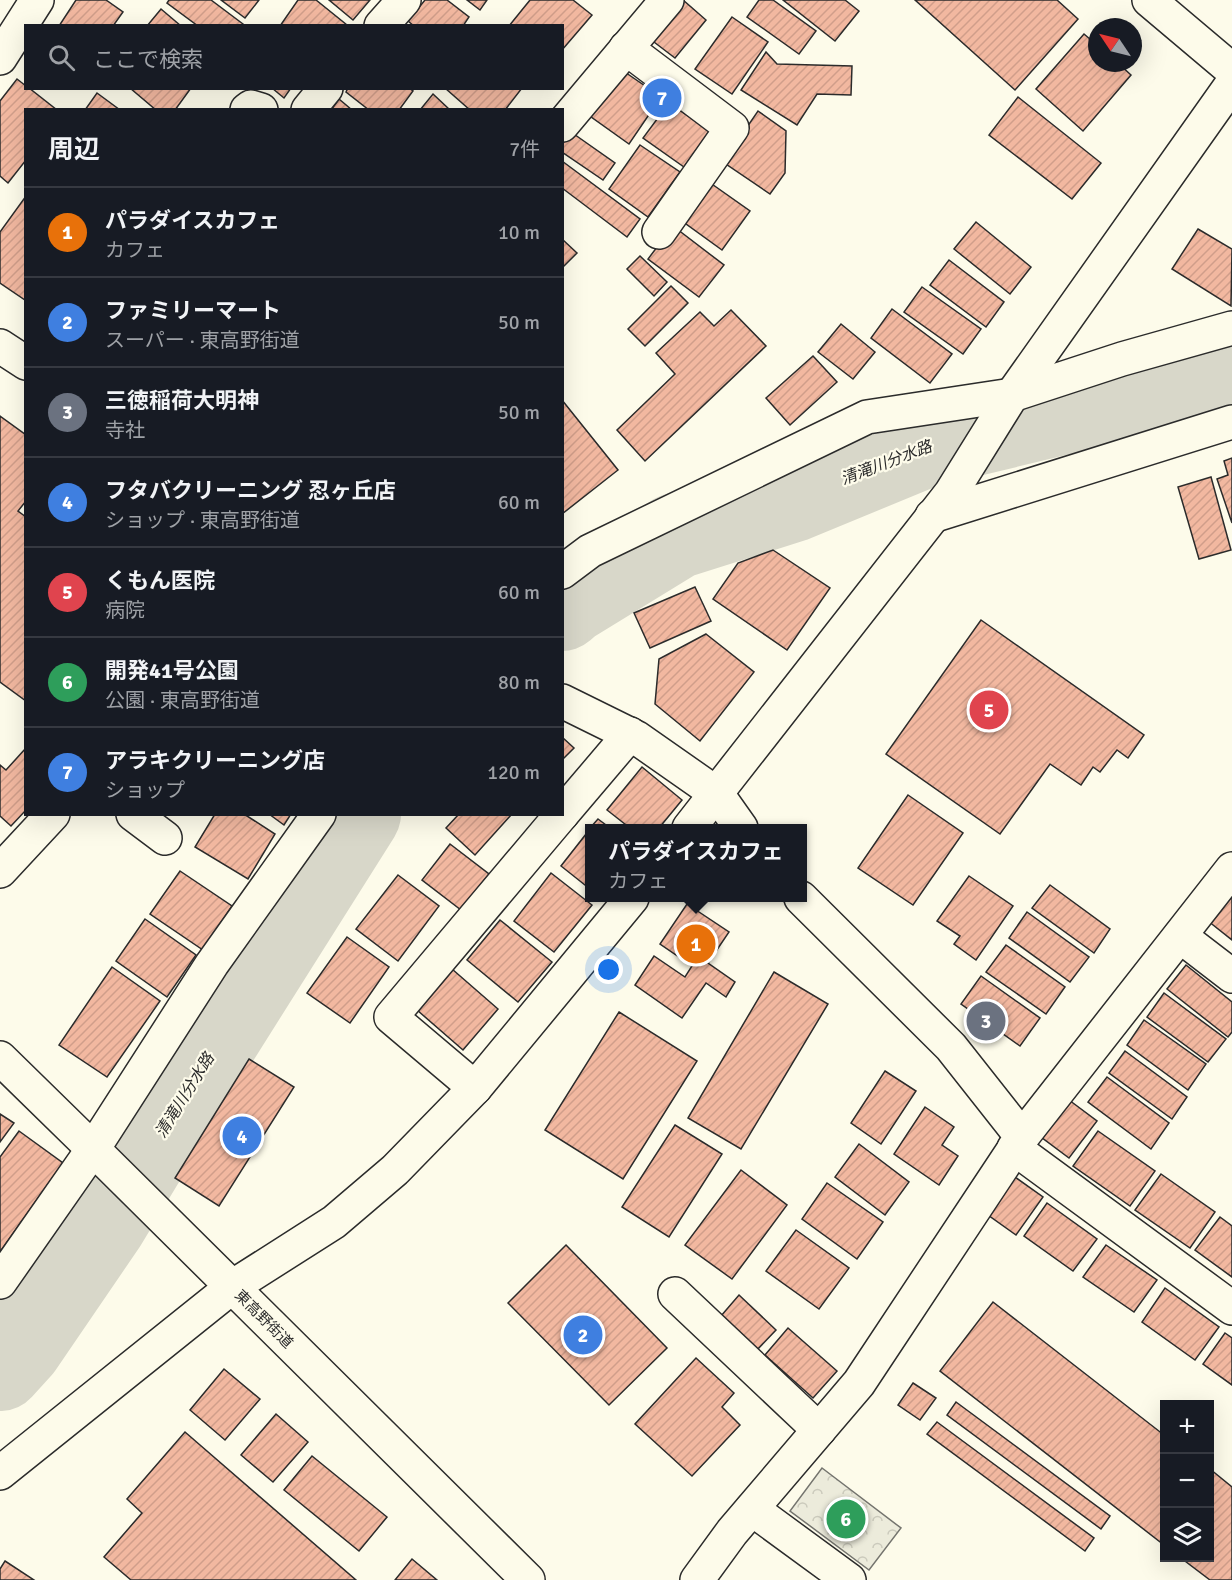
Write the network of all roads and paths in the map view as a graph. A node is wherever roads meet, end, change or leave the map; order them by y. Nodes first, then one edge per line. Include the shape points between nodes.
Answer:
1 (38, 0) edge
2 (404, 0) edge
3 (667, 0) edge
4 (1149, 0) edge
5 (383, 24) edge
6 (626, 48) junction
7 (0, 58) edge
8 (1232, 70) edge
9 (1232, 84) edge
10 (324, 90) edge
11 (310, 108) edge
12 (564, 124) edge
13 (659, 232) dead end
14 (1232, 328) edge
15 (0, 345) edge
16 (24, 362) edge
17 (1012, 395) junction
18 (1232, 422) edge
19 (942, 505) junction
20 (564, 570) edge
21 (564, 702) edge
22 (630, 734) junction
23 (717, 794) junction
24 (564, 812) edge
25 (51, 816) edge
26 (136, 816) edge
27 (318, 816) edge
28 (560, 816) edge
29 (692, 824) edge
30 (738, 824) edge
31 (165, 838) dead end
32 (1232, 869) edge
33 (0, 872) edge
34 (628, 902) edge
35 (806, 902) edge
36 (1180, 936) junction
37 (1232, 976) edge
38 (0, 1059) edge
39 (475, 1088) junction
40 (1018, 1142) junction
41 (93, 1149) junction
42 (0, 1282) edge
43 (232, 1287) junction
44 (675, 1294) dead end
45 (1232, 1308) edge
46 (819, 1430) junction
47 (0, 1473) edge
48 (752, 1509) junction
49 (528, 1580) edge
50 (697, 1580) edge
51 (849, 1580) edge

1 - 7 street
2 - 5 street
3 - 6 street
4 - 8 street
6 - 12 street
6 - 13 street via 732,128
9 - 17 street
10 - 11 street
14 - 17 street
15 - 16 street
17 - 19 street
17 - 20 street via 867,417 590,550
18 - 19 street
19 - 23 street
21 - 22 street
22 - 23 street
22 - 24 street
23 - 29 street
23 - 30 street
25 - 33 street
26 - 31 street
27 - 41 street via 212,964
28 - 39 street via 391,1017
32 - 36 street
34 - 39 street
35 - 40 street via 951,1047
36 - 37 street
36 - 40 street
38 - 41 street, 東高野街道
39 - 43 street via 395,1170 334,1222
40 - 45 street
40 - 46 street via 859,1383
41 - 42 street
41 - 43 street, 東高野街道
43 - 47 street
43 - 49 street, 東高野街道
44 - 46 street
46 - 48 street
48 - 50 street
48 - 51 street

